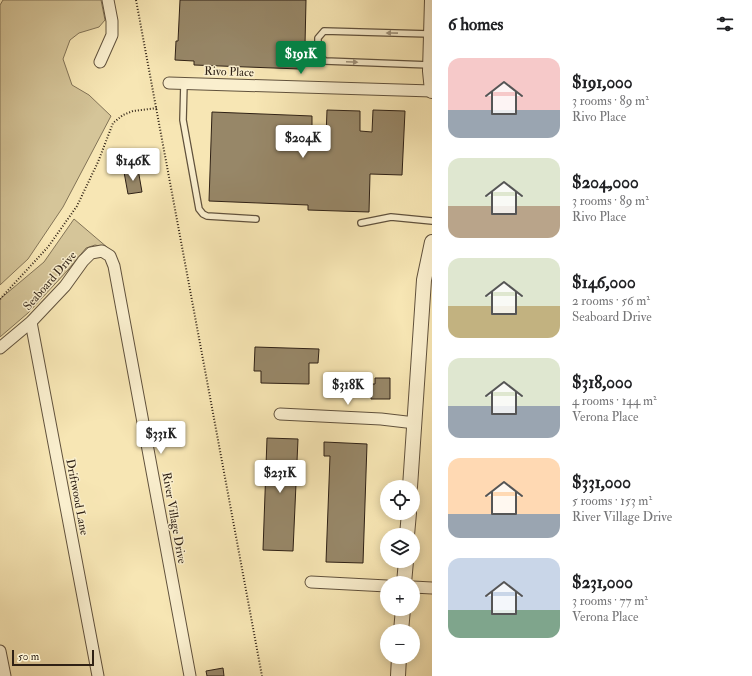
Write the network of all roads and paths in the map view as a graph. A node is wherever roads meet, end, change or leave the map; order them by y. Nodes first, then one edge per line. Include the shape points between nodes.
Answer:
1 (108, 0) edge
2 (136, 0) edge
3 (432, 0) edge
4 (431, 34) junction
5 (100, 62) dead end
6 (430, 65) junction
7 (169, 82) dead end
8 (184, 83) junction
9 (432, 91) edge
10 (156, 108) junction
11 (256, 219) dead end
12 (432, 221) edge
13 (361, 223) dead end
14 (432, 242) edge
15 (102, 251) joint
16 (0, 299) edge
17 (31, 322) junction
18 (0, 348) edge
19 (280, 414) dead end
20 (415, 423) junction
21 (411, 480) edge
22 (311, 582) dead end
23 (380, 586) edge
24 (420, 587) edge
25 (432, 588) edge
26 (0, 650) edge
27 (399, 664) edge
28 (5, 676) edge
29 (98, 676) edge
30 (190, 676) edge
31 (262, 676) edge
32 (398, 676) edge

1 - 5 street via 112,35
2 - 10 path
3 - 4 street
4 - 6 street
4 -> 6 lane via 324,32 318,38 318,54 325,61
6 - 9 street
7 - 8 street, Rivo Place
8 - 9 street, Rivo Place
8 - 11 lane via 183,120 199,209 207,216
10 - 16 path via 133,111 114,123 77,206 48,247
10 - 31 path
12 - 13 lane via 390,217
14 - 20 street via 424,280
15 - 17 street, Seaboard Drive via 91,253 65,286
15 - 30 street, River Village Drive via 110,256 114,266
17 - 18 street, Seaboard Drive
17 - 29 street, Driftwood Lane
19 - 20 street
20 - 21 street
22 - 23 street
24 - 25 street
26 - 28 street
27 - 32 street

